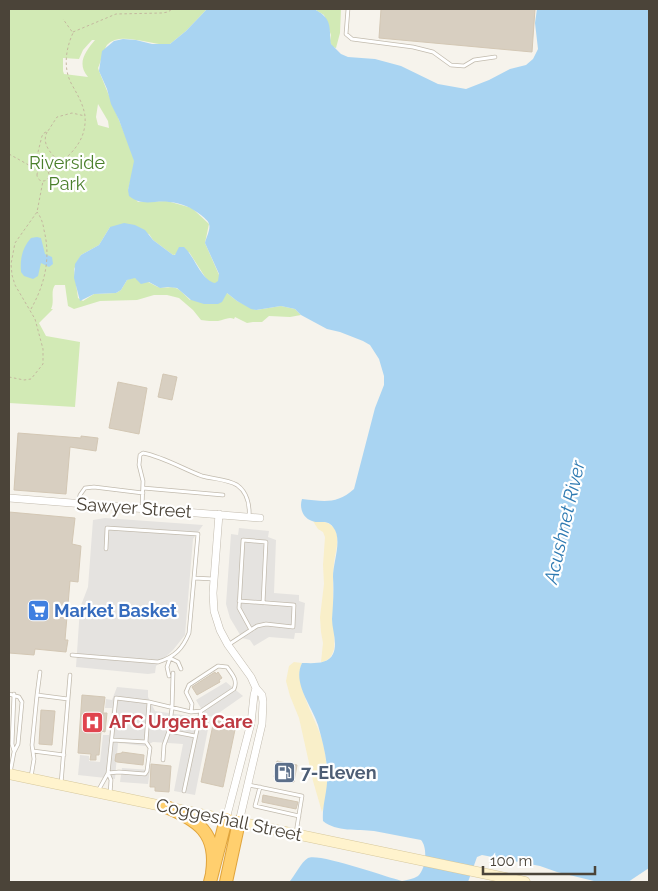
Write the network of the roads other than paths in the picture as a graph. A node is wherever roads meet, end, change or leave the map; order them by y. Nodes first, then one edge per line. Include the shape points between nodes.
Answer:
1 (348, 9) edge
2 (495, 58) dead end
3 (143, 488) junction
4 (143, 493) junction
5 (223, 495) dead end
6 (9, 498) edge
7 (78, 503) junction
8 (142, 508) junction
9 (219, 514) junction
10 (249, 517) junction
11 (260, 518) dead end
12 (106, 549) dead end
13 (194, 578) junction
14 (214, 579) junction
15 (239, 601) junction
16 (262, 603) junction
17 (251, 630) junction
18 (228, 645) junction
19 (72, 654) dead end
20 (170, 658) junction
21 (181, 669) dead end
22 (40, 672) dead end
23 (70, 675) dead end
24 (256, 688) junction
25 (9, 694) edge
26 (14, 694) junction
27 (38, 695) junction
28 (68, 699) junction
29 (149, 702) junction
30 (172, 708) junction
31 (201, 711) junction
32 (191, 712) junction
33 (169, 731) junction
34 (195, 736) junction
35 (112, 740) junction
36 (146, 742) junction
37 (9, 751) edge
38 (33, 751) junction
39 (14, 752) junction
40 (64, 755) junction
41 (163, 760) dead end
42 (108, 773) junction
43 (9, 774) edge
44 (31, 778) junction
45 (61, 785) junction
46 (248, 785) junction
47 (260, 787) junction
48 (184, 791) dead end
49 (97, 792) junction
50 (110, 795) junction
51 (164, 806) junction
52 (299, 816) junction
53 (226, 819) junction
54 (239, 822) junction
55 (296, 834) junction
56 (211, 878) edge
57 (226, 882) edge
58 (525, 882) edge

1 - 2 lane via 346,34 352,39 433,52 451,65 464,66 474,60
3 - 4 lane
3 - 5 lane
3 - 10 lane via 138,459 143,453 205,477 236,485 248,500
4 - 7 lane via 94,486 85,488
4 - 8 lane
6 - 7 street, Sawyer Street
7 - 8 street, Sawyer Street
8 - 9 street, Sawyer Street
9 - 10 street, Sawyer Street
9 - 14 street
10 - 11 street, Sawyer Street
12 - 13 lane via 107,528 198,534
13 - 14 lane
13 - 20 lane via 190,632 181,648
14 - 18 street via 214,611
15 - 16 lane
15 - 16 lane via 243,540 266,542
15 - 17 lane
16 - 17 lane via 294,604 293,627 266,624
17 - 18 lane
18 - 24 street
19 - 20 lane via 158,662
20 - 21 lane via 178,662
20 - 30 lane via 167,667 171,674
22 - 27 lane
23 - 28 lane
24 - 46 street via 262,695 263,716
24 - 53 street via 251,723
25 - 26 lane
26 - 39 lane
26 - 39 lane via 22,702 18,744
27 - 28 lane
27 - 38 lane
28 - 40 lane
29 - 30 lane
29 - 35 lane via 116,698
29 - 36 lane
30 - 32 lane
30 - 33 lane
31 - 32 lane
31 - 32 lane via 234,689 235,679 227,667 218,666 188,685 186,692 192,704
31 - 34 lane
33 - 34 lane
33 - 41 lane
34 - 48 lane
35 - 36 lane
35 - 42 lane
36 - 42 lane via 150,748 145,774
37 - 39 lane
38 - 40 lane
38 - 44 lane
39 - 43 lane
40 - 45 lane
42 - 49 lane
42 - 50 lane
43 - 44 main road, Coggeshall Street
44 - 45 main road, Coggeshall Street
45 - 49 main road, Coggeshall Street
46 - 47 lane
46 - 54 street
47 - 52 lane via 302,796
47 - 52 lane via 255,806
49 - 50 main road, Coggeshall Street
50 - 51 main road, Coggeshall Street
51 - 53 main road, Coggeshall Street
51 - 56 highway via 204,828 212,849
52 - 55 lane
53 - 54 main road, Coggeshall Street
53 - 56 highway
54 - 55 main road, Coggeshall Street
54 - 57 highway
55 - 58 main road, Coggeshall Street

